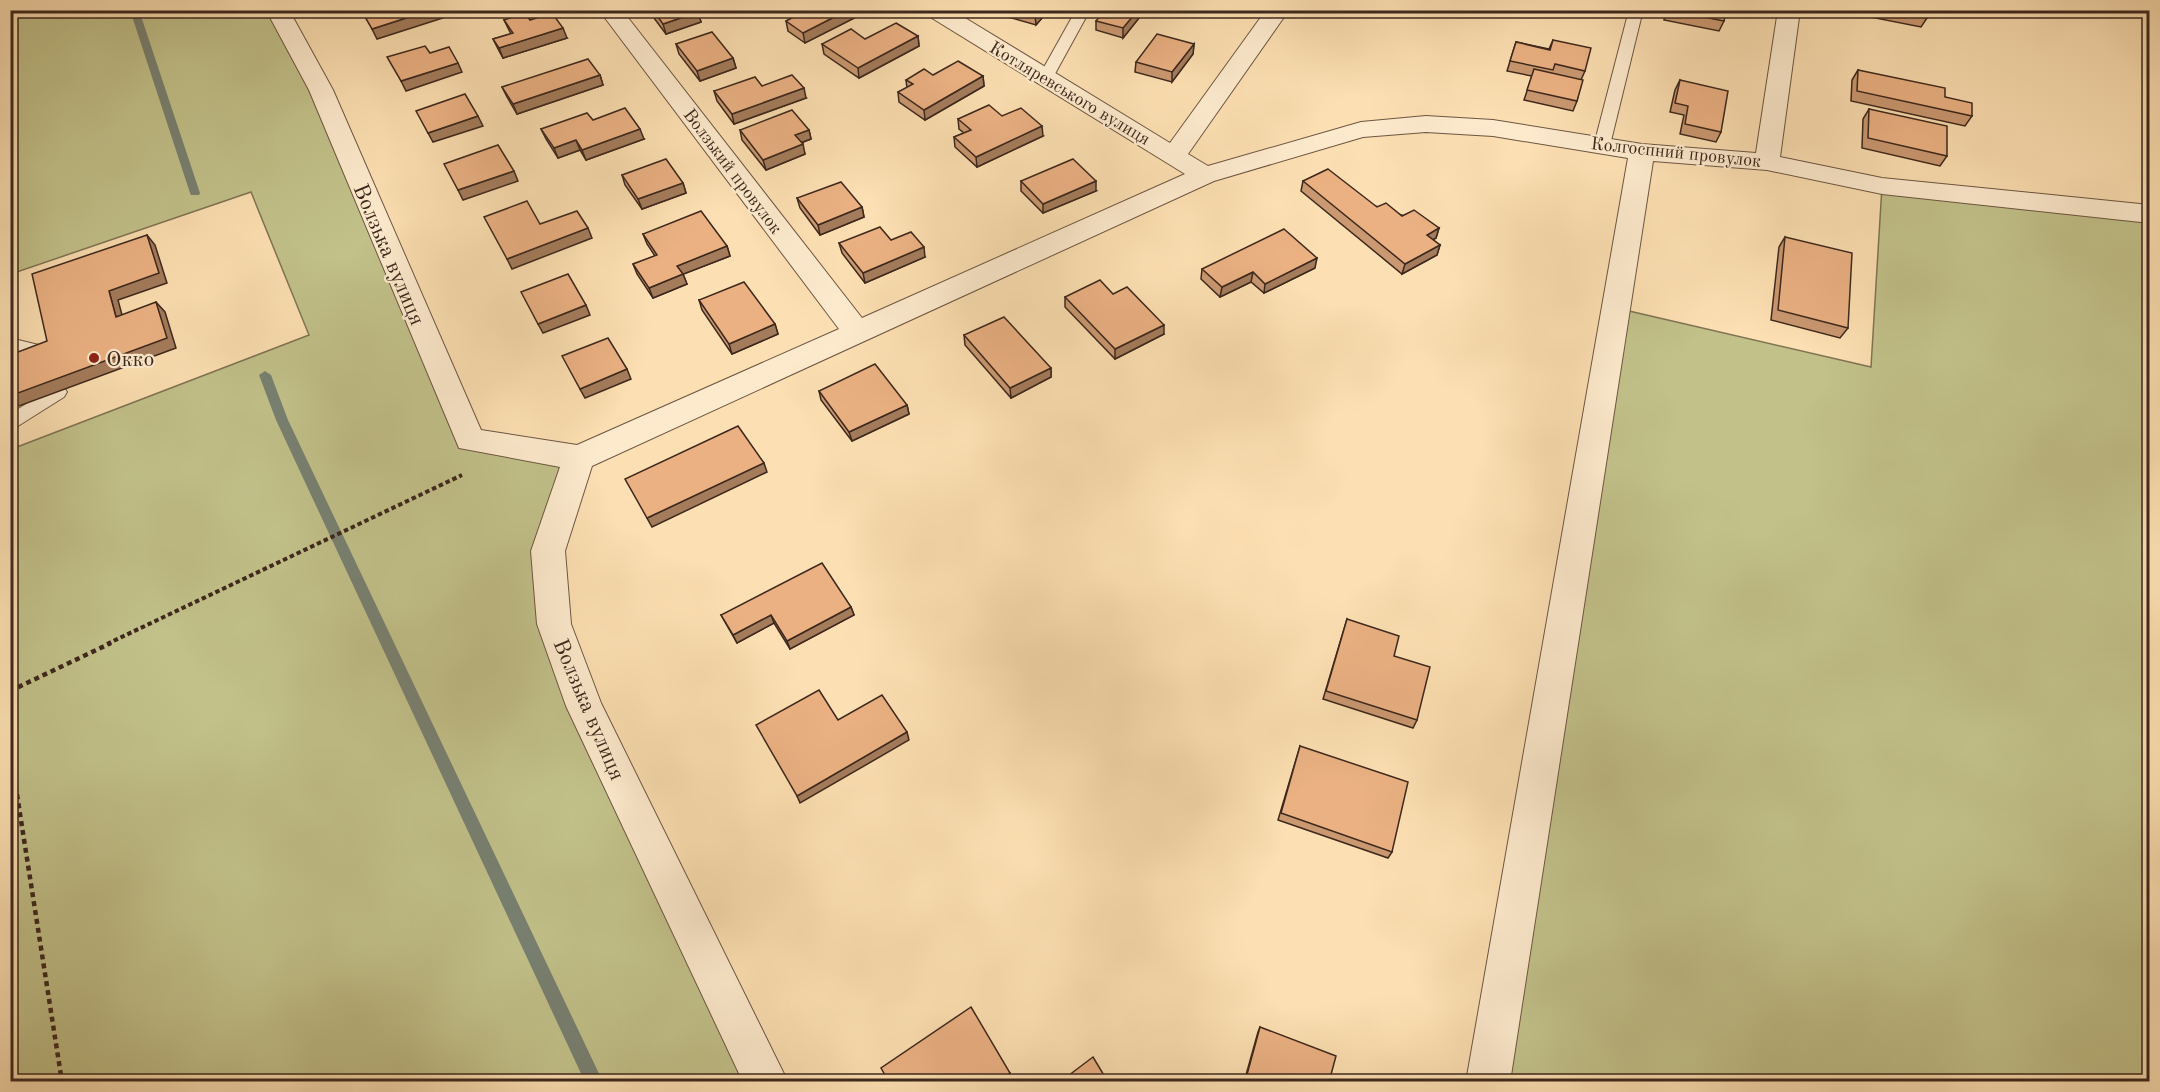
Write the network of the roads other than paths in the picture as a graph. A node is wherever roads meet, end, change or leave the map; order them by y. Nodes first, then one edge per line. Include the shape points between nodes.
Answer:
1 (277, 10) edge
2 (610, 10) edge
3 (935, 10) edge
4 (1083, 10) edge
5 (1278, 10) edge
6 (1636, 10) edge
7 (1789, 10) edge
8 (1046, 78) junction
9 (1602, 145) junction
10 (1642, 152) junction
11 (1174, 156) junction
12 (1767, 162) junction
13 (1205, 175) junction
14 (2150, 214) edge
15 (857, 333) junction
16 (10, 345) edge
17 (48, 354) edge
18 (57, 392) edge
19 (10, 424) edge
20 (579, 458) junction
21 (766, 1082) edge
22 (1488, 1082) edge

1 - 20 street, Волзька вулиця via 321,90 470,440
2 - 15 street, Волзький провулок
3 - 8 street, Котляревського вулиця
4 - 8 lane
5 - 11 street
6 - 9 lane
7 - 12 street
8 - 11 street, Котляревського вулиця
9 - 10 street, Колгоспний провулок
9 - 13 street, Колгоспний провулок via 1493,128 1426,124 1361,130
10 - 12 street, Колгоспний провулок
10 - 22 street
11 - 13 street, Котляревського вулиця
12 - 14 street, Колгоспний провулок via 1882,186
13 - 15 street, Колгоспний провулок
15 - 20 street, Колгоспний провулок
16 - 17 lane
18 - 19 lane
20 - 21 street, Волзька вулиця via 548,551 554,624 584,706

